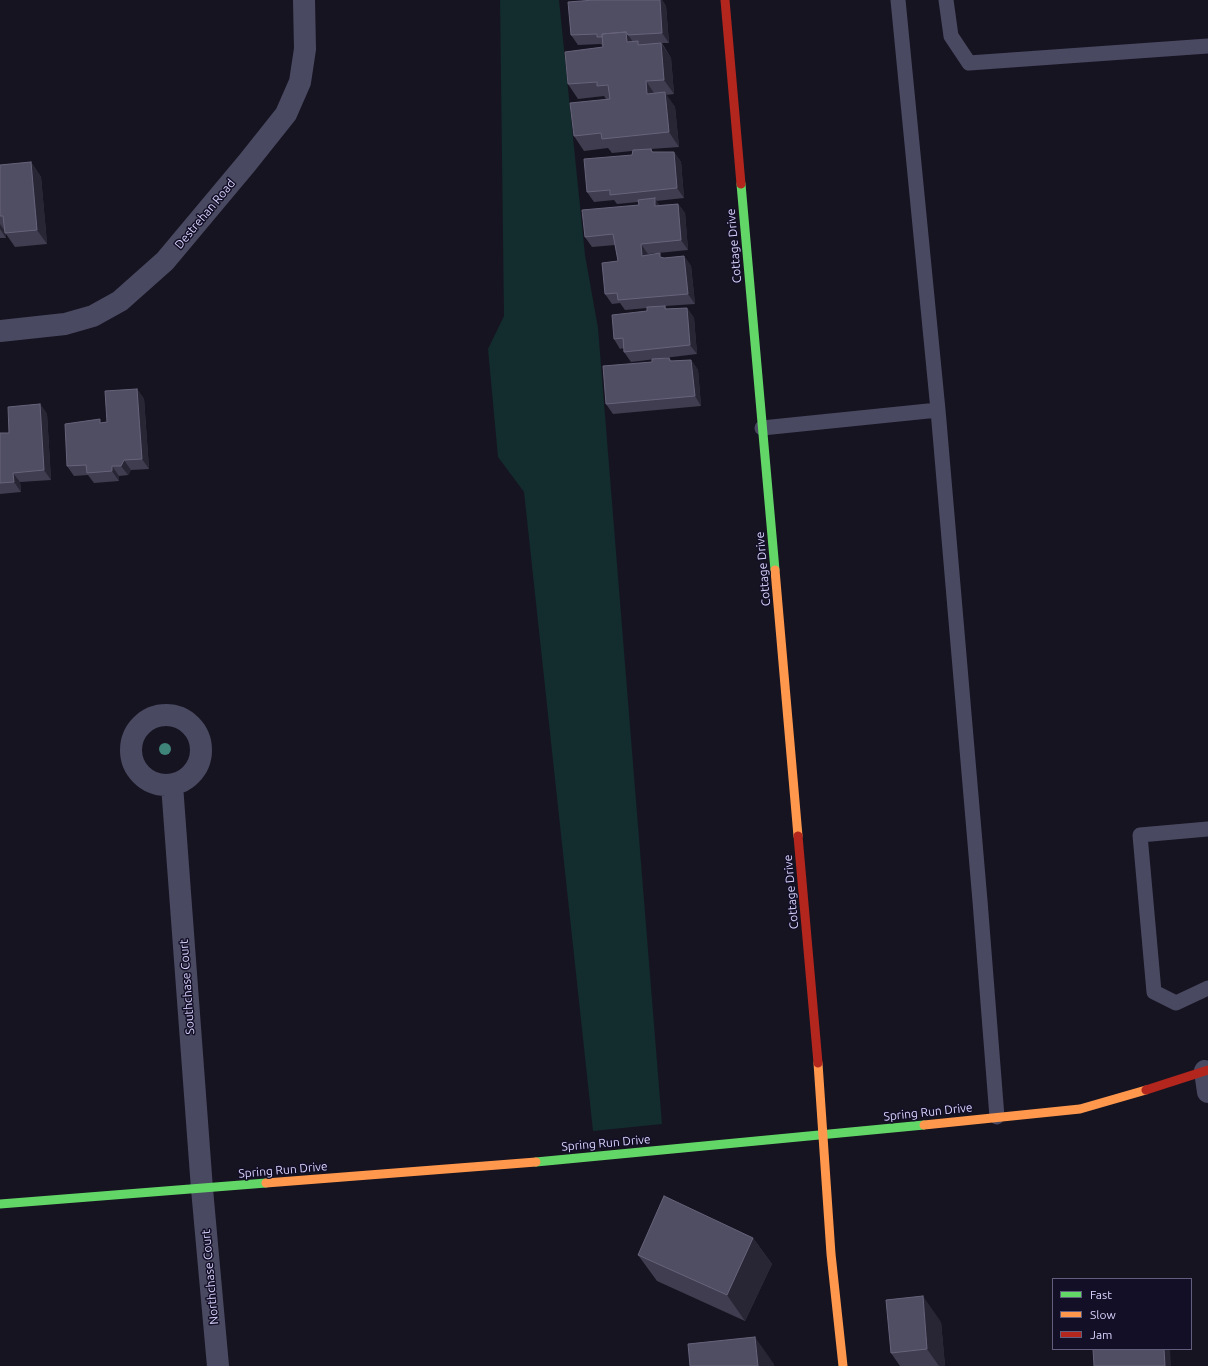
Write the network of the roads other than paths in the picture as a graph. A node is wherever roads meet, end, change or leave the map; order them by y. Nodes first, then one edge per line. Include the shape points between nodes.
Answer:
1 (304, 0) edge
2 (725, 0) edge
3 (898, 0) edge
4 (946, 0) edge
5 (1208, 46) edge
6 (0, 332) edge
7 (938, 410) junction
8 (762, 428) junction
9 (172, 784) dead end
10 (1208, 829) edge
11 (1208, 988) edge
12 (1207, 1077) edge
13 (997, 1117) junction
14 (824, 1135) junction
15 (202, 1189) junction
16 (0, 1204) edge
17 (218, 1366) edge
18 (842, 1366) edge

1 - 6 street, Destrehan Road via 306,49 300,82 286,114 165,261 120,301 93,316 65,324
2 - 8 street, Cottage Drive
3 - 7 lane
4 - 5 lane via 951,36 969,63
7 - 8 lane
7 - 13 lane
8 - 14 street, Cottage Drive
9 - 15 street, Southchase Court
10 - 11 lane via 1140,835 1154,992 1176,1003
12 - 13 street, Spring Run Drive via 1080,1109
13 - 14 street, Spring Run Drive
14 - 15 street, Spring Run Drive
14 - 18 street, Cottage Drive via 831,1254
15 - 16 street, Spring Run Drive
15 - 17 street, Northchase Court

